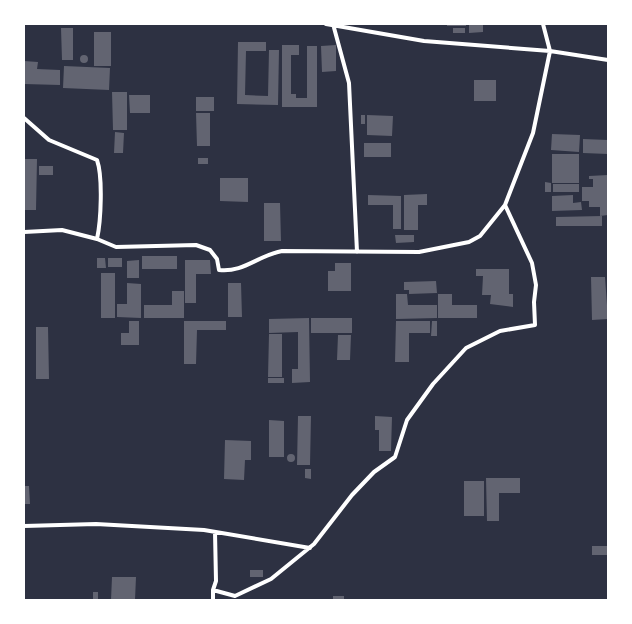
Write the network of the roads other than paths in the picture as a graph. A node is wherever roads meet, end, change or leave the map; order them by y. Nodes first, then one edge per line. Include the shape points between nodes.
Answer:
1 (326, 24) edge
2 (333, 24) edge
3 (543, 24) edge
4 (550, 51) junction
5 (608, 60) edge
6 (24, 118) edge
7 (505, 204) junction
8 (24, 232) edge
9 (97, 239) junction
10 (357, 252) junction
11 (24, 526) edge
12 (215, 532) junction
13 (310, 548) junction
14 (213, 590) junction
15 (213, 600) edge

1 - 2 street
2 - 4 street via 424,40
2 - 10 street via 349,83
3 - 4 street
4 - 5 street
4 - 7 street via 533,132
6 - 9 street via 49,140 96,160 101,182
7 - 10 street via 480,236 469,242 419,252
7 - 13 street via 532,263 536,285 535,325 500,331 466,348 433,384 407,420 395,457 374,472 352,495
8 - 9 street via 62,230
9 - 10 street via 116,247 196,245 210,250 219,270 228,271 248,266 272,253 282,251
11 - 12 street via 96,524
12 - 13 street
12 - 14 street via 216,581
13 - 14 street via 271,579 235,596
14 - 15 street

